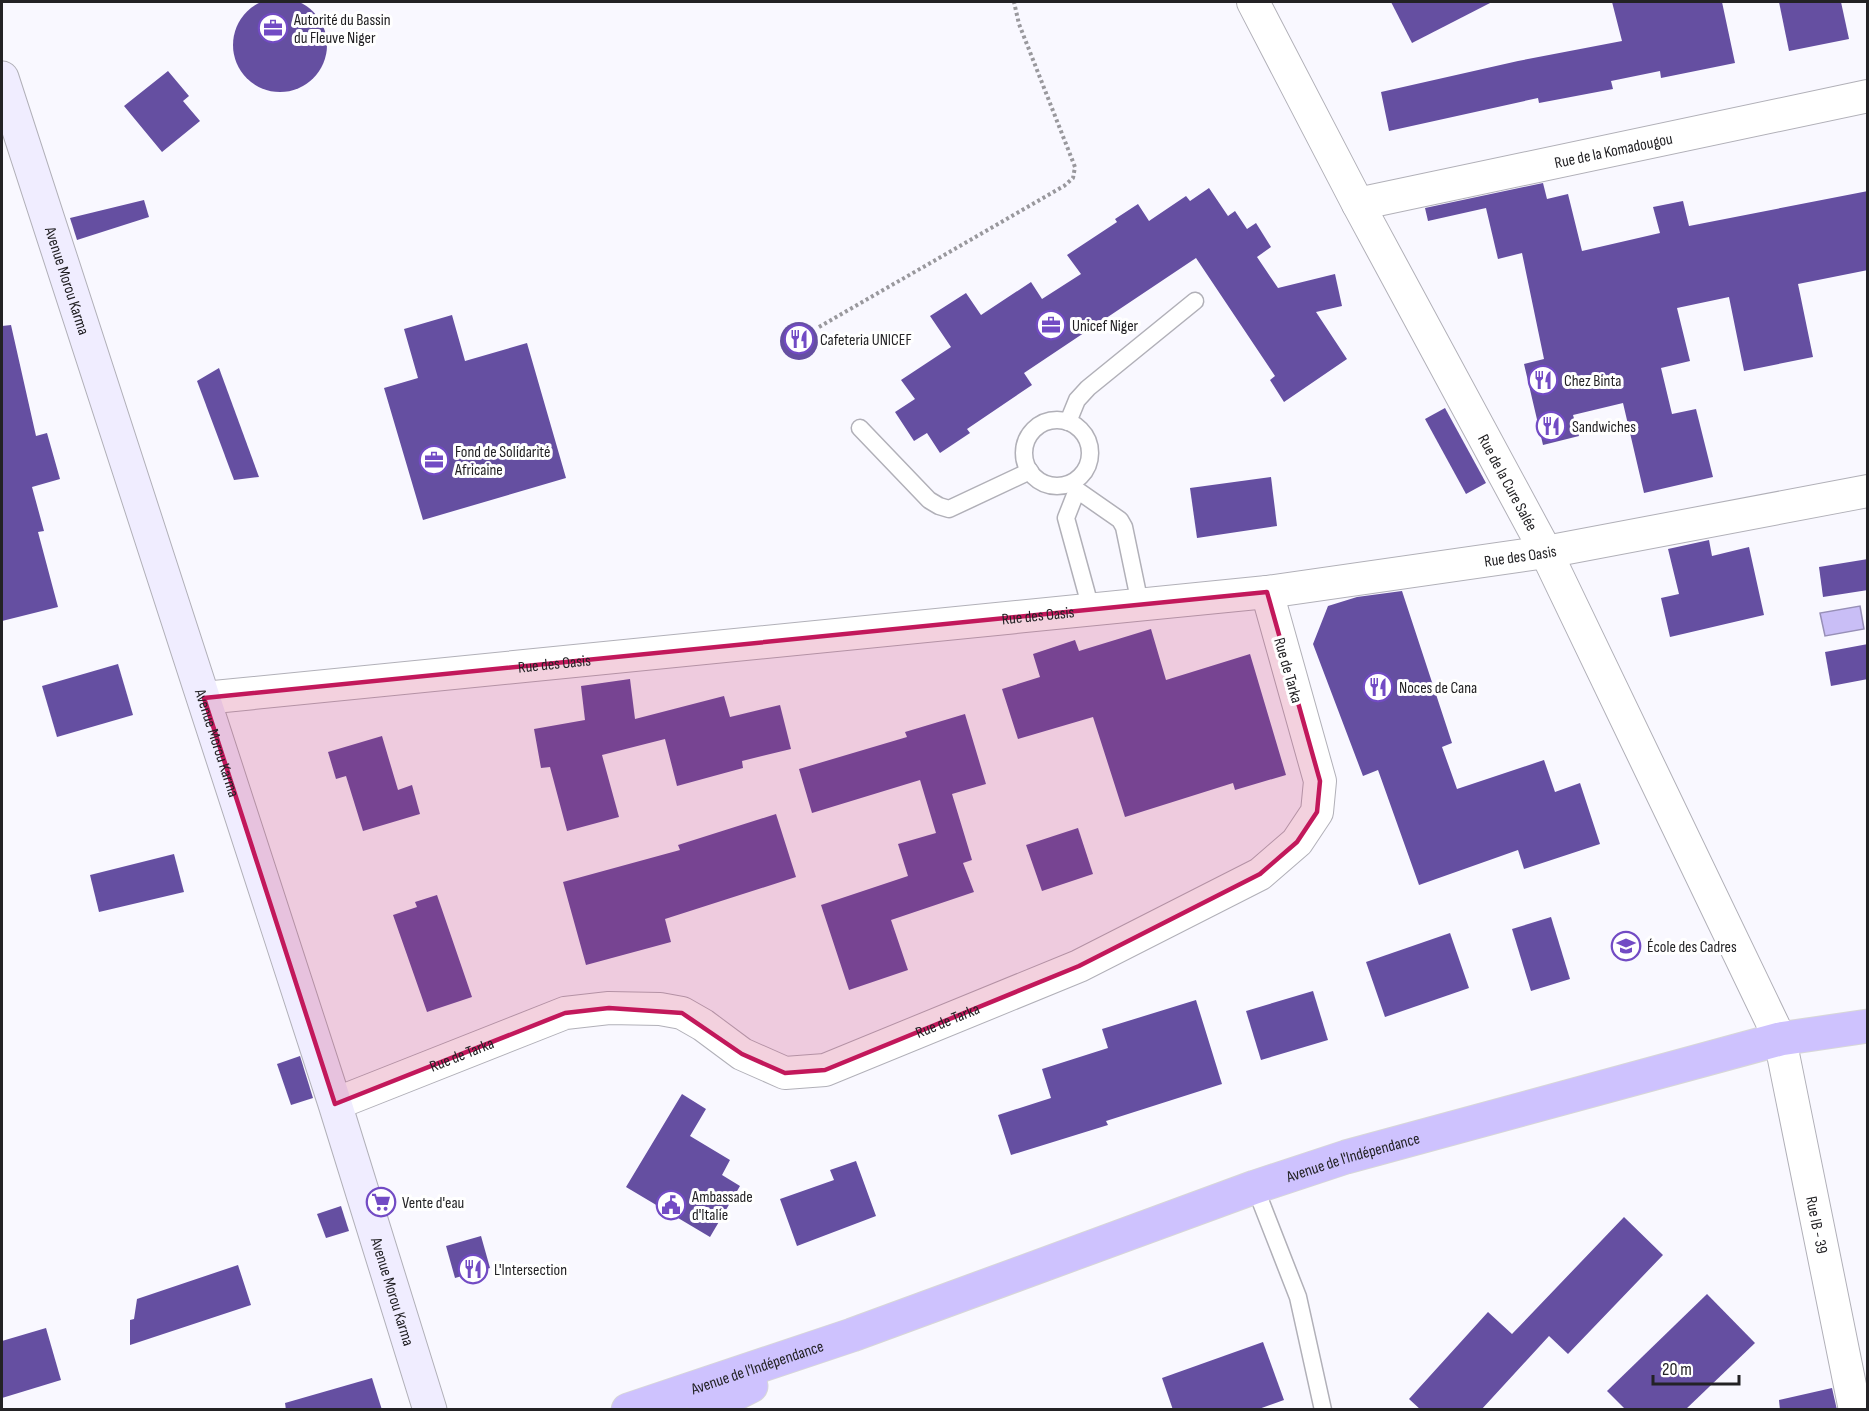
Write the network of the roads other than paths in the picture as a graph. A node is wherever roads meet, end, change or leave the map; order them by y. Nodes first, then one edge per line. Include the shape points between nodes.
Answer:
1 (1253, 2) edge
2 (2, 78) edge
3 (1868, 96) edge
4 (1358, 204) junction
5 (1195, 301) dead end
6 (1068, 422) junction
7 (860, 428) dead end
8 (1030, 471) junction
9 (1075, 486) junction
10 (1868, 491) edge
11 (1546, 552) junction
12 (1267, 592) junction
13 (1140, 604) junction
14 (1091, 609) junction
15 (204, 698) junction
16 (1868, 1026) edge
17 (1780, 1039) junction
18 (335, 1104) junction
19 (1255, 1187) junction
20 (852, 1335) junction
21 (430, 1410) edge
22 (628, 1410) edge
23 (705, 1410) edge
24 (1323, 1410) edge
25 (1855, 1410) edge

1 - 4 street, Rue de la Cure Salée
2 - 15 street, Avenue Morou Karma
3 - 4 street, Rue de la Komadougou
4 - 11 street, Rue de la Cure Salée
5 - 6 lane via 1088,387 1077,400
6 - 8 lane via 1047,421 1029,435 1024,455
6 - 9 lane via 1085,434 1089,444 1088,466
7 - 8 lane via 928,500 949,509
8 - 9 lane via 1041,482
9 - 13 lane via 1124,527
9 - 14 lane via 1066,518
10 - 11 street, Rue des Oasis
11 - 12 street, Rue des Oasis
11 - 17 street, Rue de la Cure Salée
12 - 13 street, Rue des Oasis
12 - 18 street, Rue de Tarka via 1320,780 1317,812 1297,842 1260,874 1079,966 825,1070 785,1073 742,1054 682,1013 609,1008 565,1013
13 - 14 street, Rue des Oasis
14 - 15 street, Rue des Oasis
15 - 18 street, Avenue Morou Karma
16 - 17 highway, Avenue de l'Indépendance
17 - 19 highway, Avenue de l'Indépendance via 1346,1157
17 - 25 street, Rue IB - 39
18 - 21 street, Avenue Morou Karma
19 - 20 highway, Avenue de l'Indépendance
19 - 24 lane via 1298,1297
20 - 22 highway, Avenue de l'Indépendance
20 - 23 highway, Avenue de l'Indépendance

